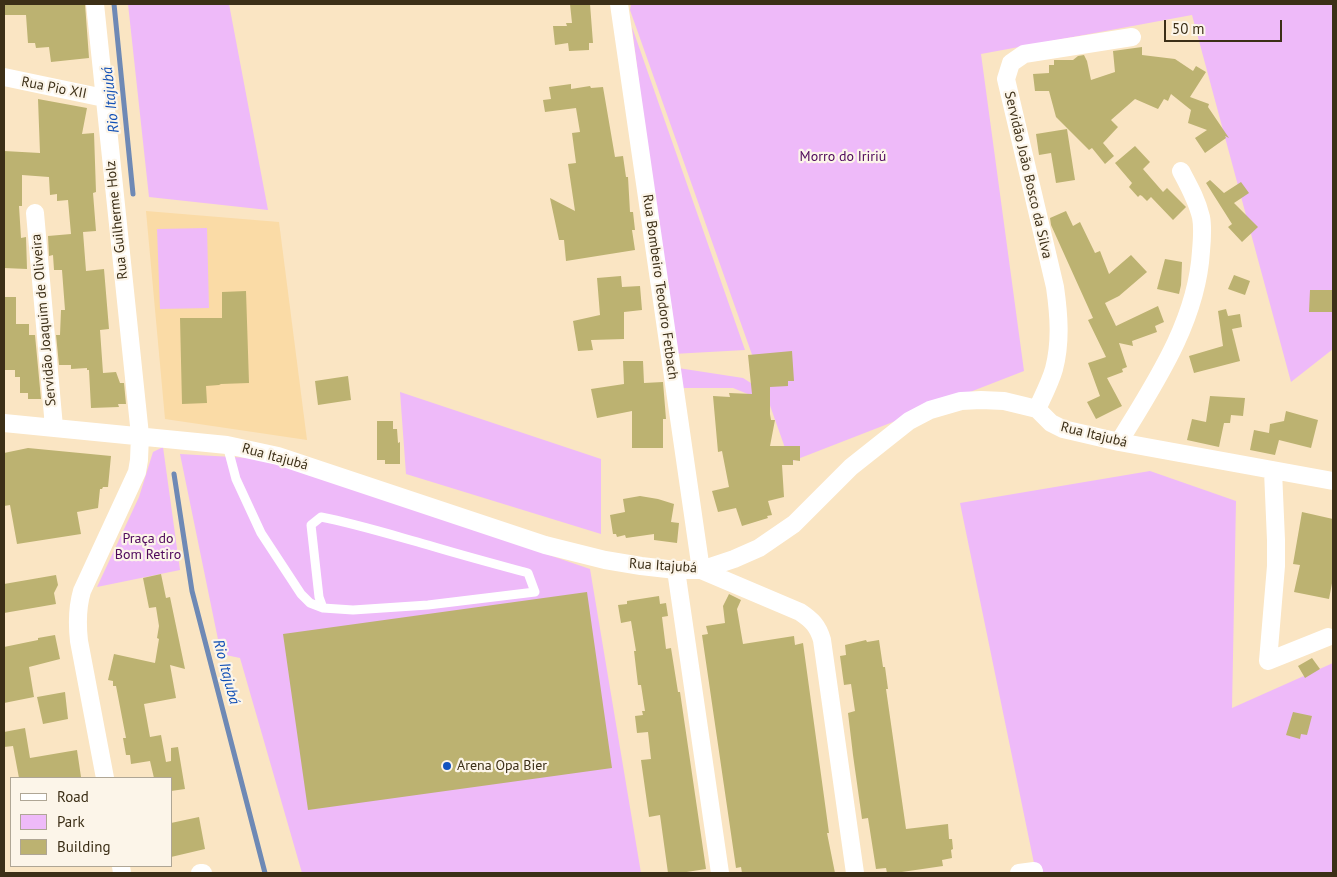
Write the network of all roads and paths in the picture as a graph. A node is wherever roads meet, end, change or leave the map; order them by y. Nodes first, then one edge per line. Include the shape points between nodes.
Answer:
1 (95, 4) edge
2 (619, 4) edge
3 (1132, 37) dead end
4 (4, 78) edge
5 (104, 98) junction
6 (1181, 172) dead end
7 (35, 212) dead end
8 (1037, 409) junction
9 (4, 423) edge
10 (54, 427) junction
11 (140, 435) junction
12 (1119, 442) junction
13 (227, 445) junction
14 (1273, 471) junction
15 (1333, 481) edge
16 (676, 570) junction
17 (701, 570) junction
18 (323, 608) junction
19 (1328, 637) dead end
20 (105, 777) edge
21 (720, 873) edge
22 (855, 873) edge

1 - 5 street, Rua Guilherme Holz
2 - 17 street, Rua Bombeiro Teodoro Fetbach
3 - 8 street, Servidão João Bosco da Silva via 1024,54 1011,63 1006,79 1059,317 1054,370
4 - 5 street, Rua Pio XII
5 - 11 street, Rua Guilherme Holz
6 - 12 street via 1192,190 1201,218 1200,267 1194,298 1164,364
7 - 10 street, Servidão Joaquim de Oliveira
8 - 12 street, Rua Itajubá via 1051,423 1063,429
8 - 17 street, Rua Itajubá via 1004,401 981,400 961,401 930,410 909,421 851,467 794,524 776,537 734,559
9 - 10 street, Rua Itajubá
10 - 11 street, Rua Itajubá
11 - 13 street, Rua Itajubá
11 - 20 street, Rua Guilherme Holz via 137,472 78,606 79,641
12 - 14 street, Rua Itajubá
13 - 16 street, Rua Itajubá via 278,456 545,545 605,560
13 - 18 lane via 236,479 261,533 301,594 310,603
14 - 15 street, Rua Itajubá
14 - 19 street via 1276,566 1268,661
16 - 17 street, Rua Itajubá
16 - 21 street
17 - 22 street via 800,612 818,628
18 - 18 lane via 353,610 428,605 535,592 528,572 383,531 320,518 311,525

